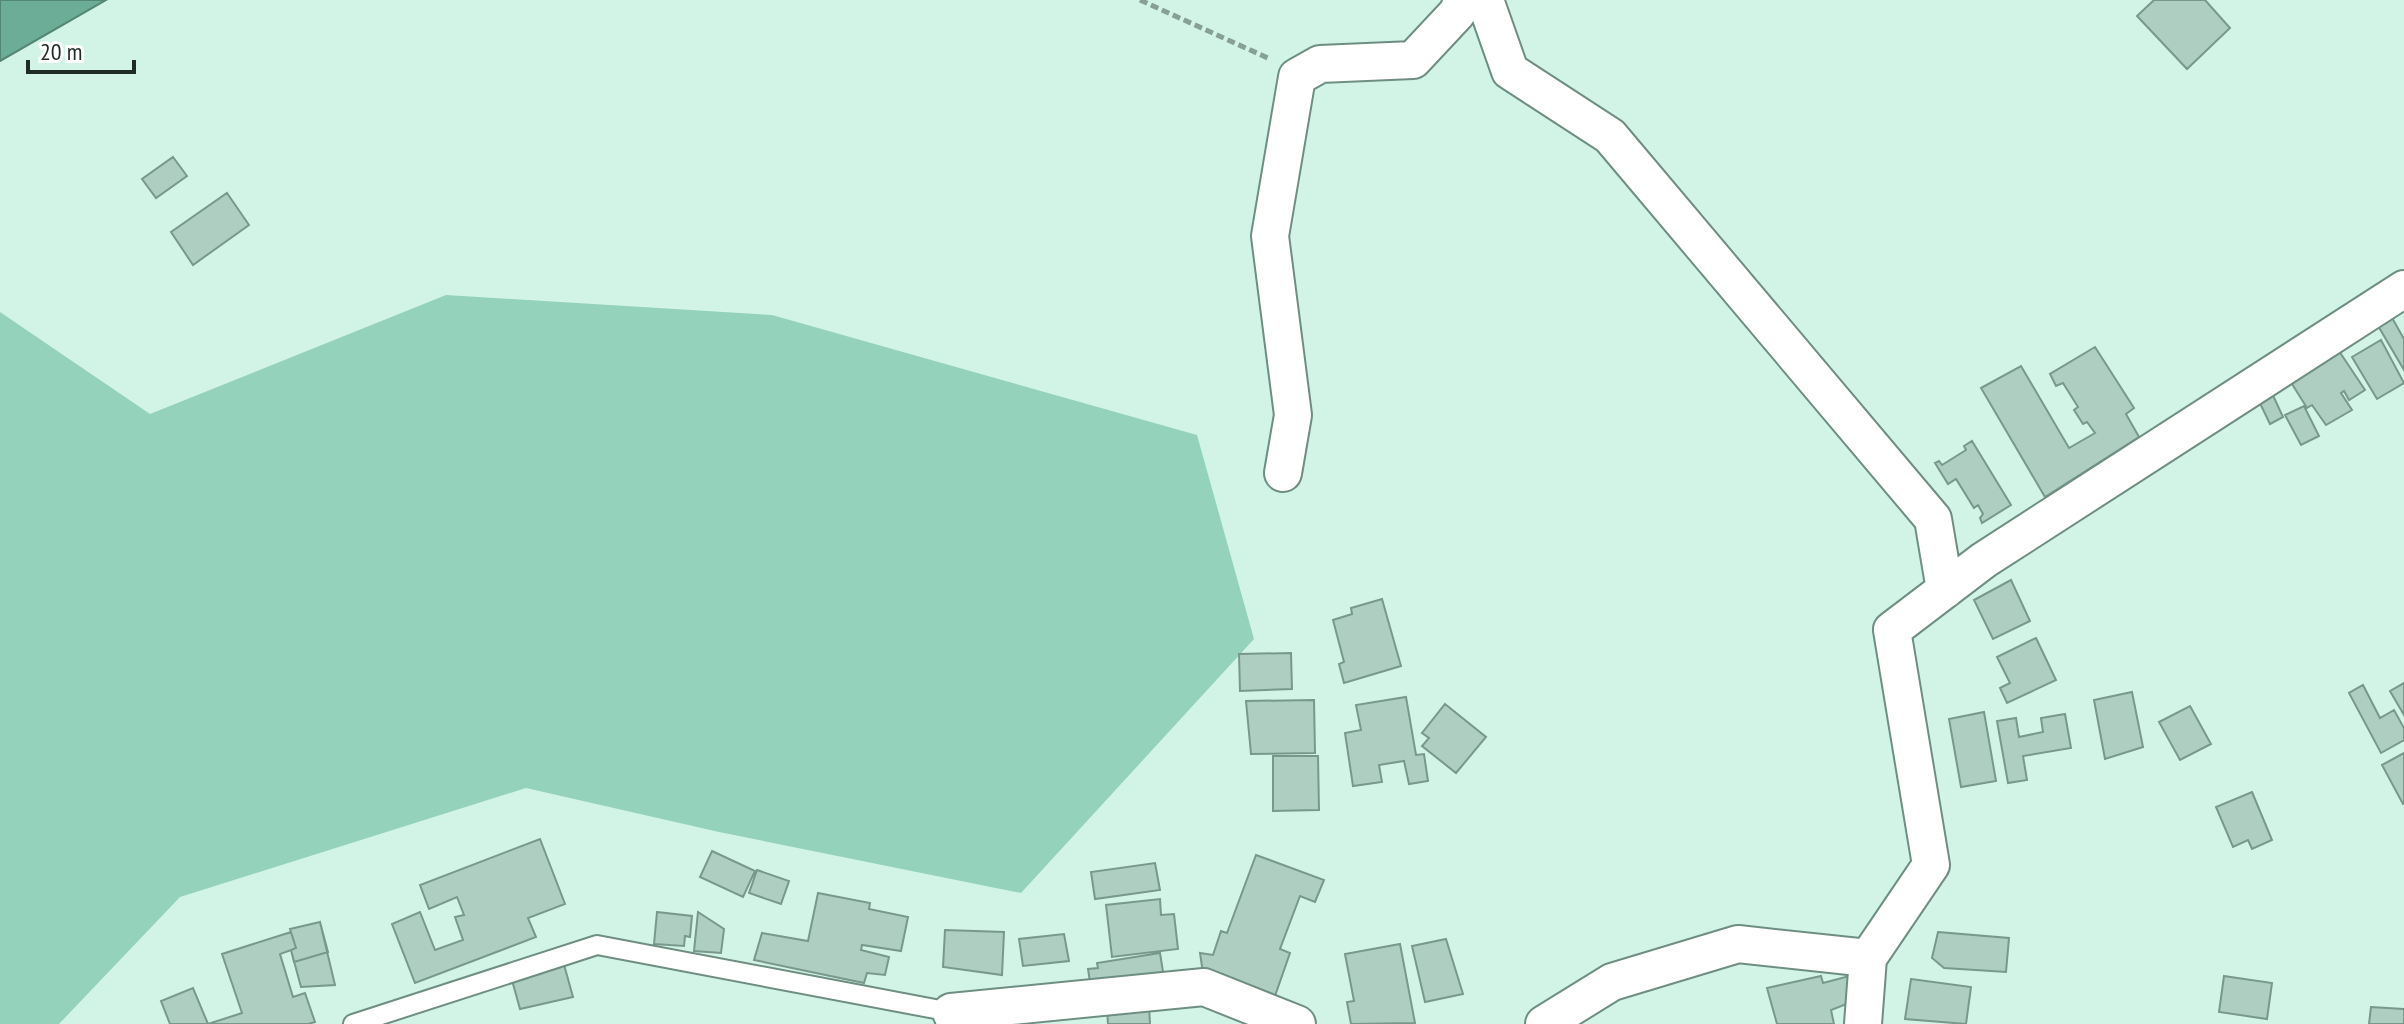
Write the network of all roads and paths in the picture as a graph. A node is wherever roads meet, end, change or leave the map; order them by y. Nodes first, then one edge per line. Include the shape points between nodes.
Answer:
1 (1140, 0) edge
2 (1463, 0) edge
3 (1485, 0) edge
4 (1297, 77) junction
5 (2404, 289) edge
6 (1283, 473) dead end
7 (1945, 590) junction
8 (1868, 958) junction
9 (953, 1018) edge
10 (353, 1024) edge
11 (1297, 1024) edge
12 (1544, 1024) edge
13 (1863, 1024) edge

1 - 4 path via 1269,58
2 - 4 street via 1413,60 1320,64
3 - 7 street via 1510,71 1610,136 1933,519
4 - 6 street via 1270,236 1293,415
5 - 7 street
7 - 8 street via 1892,630 1931,865
8 - 12 street via 1738,944 1612,982
8 - 13 street
9 - 10 lane via 597,945
9 - 11 street via 1204,987

